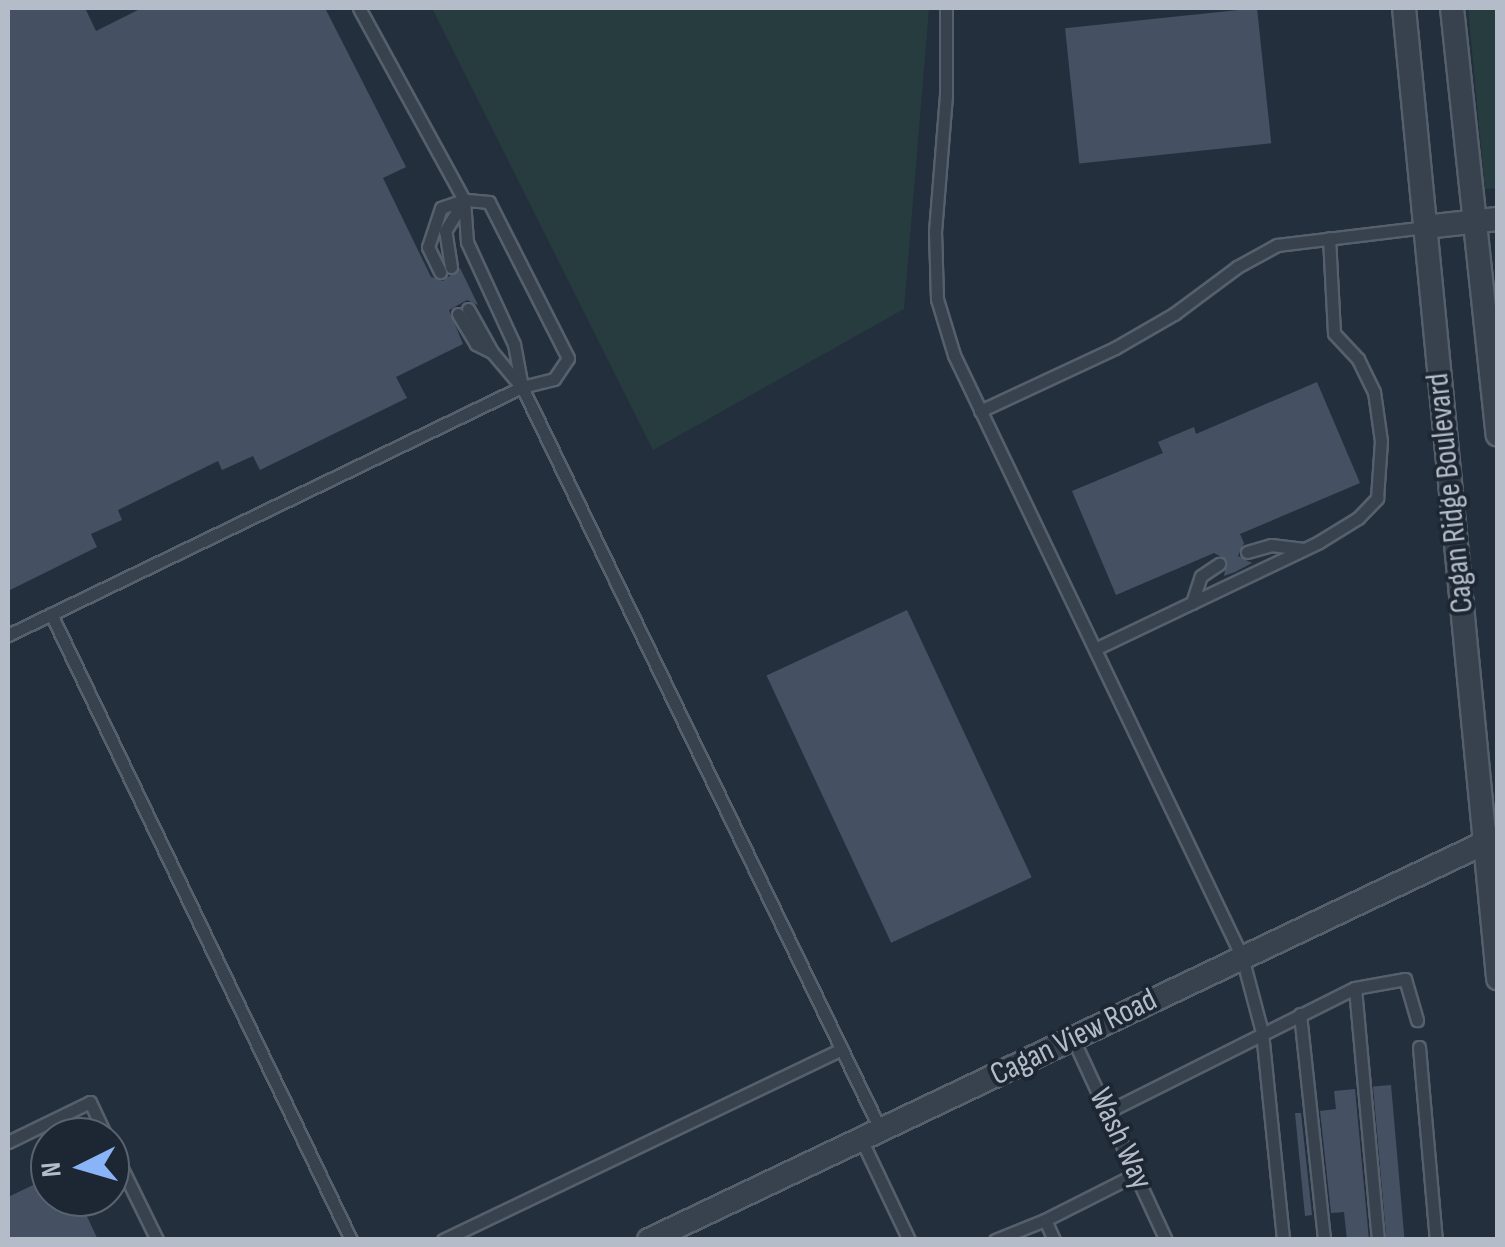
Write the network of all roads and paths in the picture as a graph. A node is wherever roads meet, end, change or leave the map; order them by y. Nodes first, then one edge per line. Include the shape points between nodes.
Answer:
1 (359, 8) edge
2 (946, 8) edge
3 (1404, 8) edge
4 (1452, 8) edge
5 (464, 200) junction
6 (1486, 220) edge
7 (1425, 228) junction
8 (1329, 238) junction
9 (445, 270) dead end
10 (463, 311) dead end
11 (522, 387) junction
12 (980, 411) junction
13 (1498, 434) edge
14 (1304, 549) junction
15 (1248, 552) dead end
16 (1219, 564) dead end
17 (1192, 602) junction
18 (50, 614) junction
19 (8, 634) edge
20 (1095, 648) junction
21 (1491, 839) edge
22 (1242, 957) junction
23 (1498, 978) edge
24 (1355, 988) junction
25 (1300, 1014) junction
26 (1416, 1020) dead end
27 (1262, 1032) junction
28 (1073, 1039) junction
29 (1419, 1047) dead end
30 (842, 1049) junction
31 (1107, 1112) junction
32 (59, 1117) edge
33 (97, 1117) edge
34 (871, 1134) junction
35 (1136, 1174) junction
36 (130, 1186) edge
37 (1045, 1220) junction
38 (907, 1236) edge
39 (156, 1240) edge
40 (351, 1240) edge
41 (443, 1240) edge
42 (649, 1240) edge
43 (892, 1240) edge
44 (995, 1240) edge
45 (1054, 1240) edge
46 (1166, 1240) edge
47 (1283, 1240) edge
48 (1324, 1240) edge
49 (1378, 1240) edge
50 (1436, 1240) edge

1 - 5 lane
2 - 12 lane via 937,299
3 - 7 street, Cagan Ridge Boulevard
4 - 6 street, Cagan Ridge Boulevard
5 - 9 lane via 441,208 434,220 428,247
5 - 11 lane via 467,242 514,344
5 - 11 lane via 489,202 568,358 554,379
6 - 7 street
6 - 13 street, Cagan Ridge Boulevard
7 - 8 lane
7 - 21 street, Cagan Ridge Boulevard
8 - 12 lane via 1277,245 1116,348
8 - 14 lane via 1334,333 1358,359 1374,392 1381,480 1377,498 1358,518
10 - 11 lane via 476,344 492,352
11 - 18 lane
11 - 30 lane
12 - 20 lane
14 - 15 lane via 1271,545
14 - 17 lane
16 - 17 lane via 1201,576
17 - 20 lane
18 - 19 lane
18 - 40 lane
20 - 22 lane
21 - 22 street, Cagan View Road
21 - 23 street, Cagan Ridge Boulevard
22 - 27 lane
22 - 28 street, Cagan View Road
24 - 25 lane
24 - 26 lane via 1405,979
24 - 49 lane
25 - 27 lane
25 - 48 lane
27 - 31 lane
27 - 47 lane
28 - 31 lane, Wash Way
28 - 34 street, Cagan View Road
29 - 50 lane
30 - 34 lane
30 - 41 lane
31 - 35 lane, Wash Way
32 - 33 lane via 90,1102
34 - 38 lane
34 - 42 street, Cagan View Road
35 - 37 lane
35 - 46 lane, Wash Way
36 - 39 lane
37 - 44 lane
37 - 45 lane
38 - 43 lane

